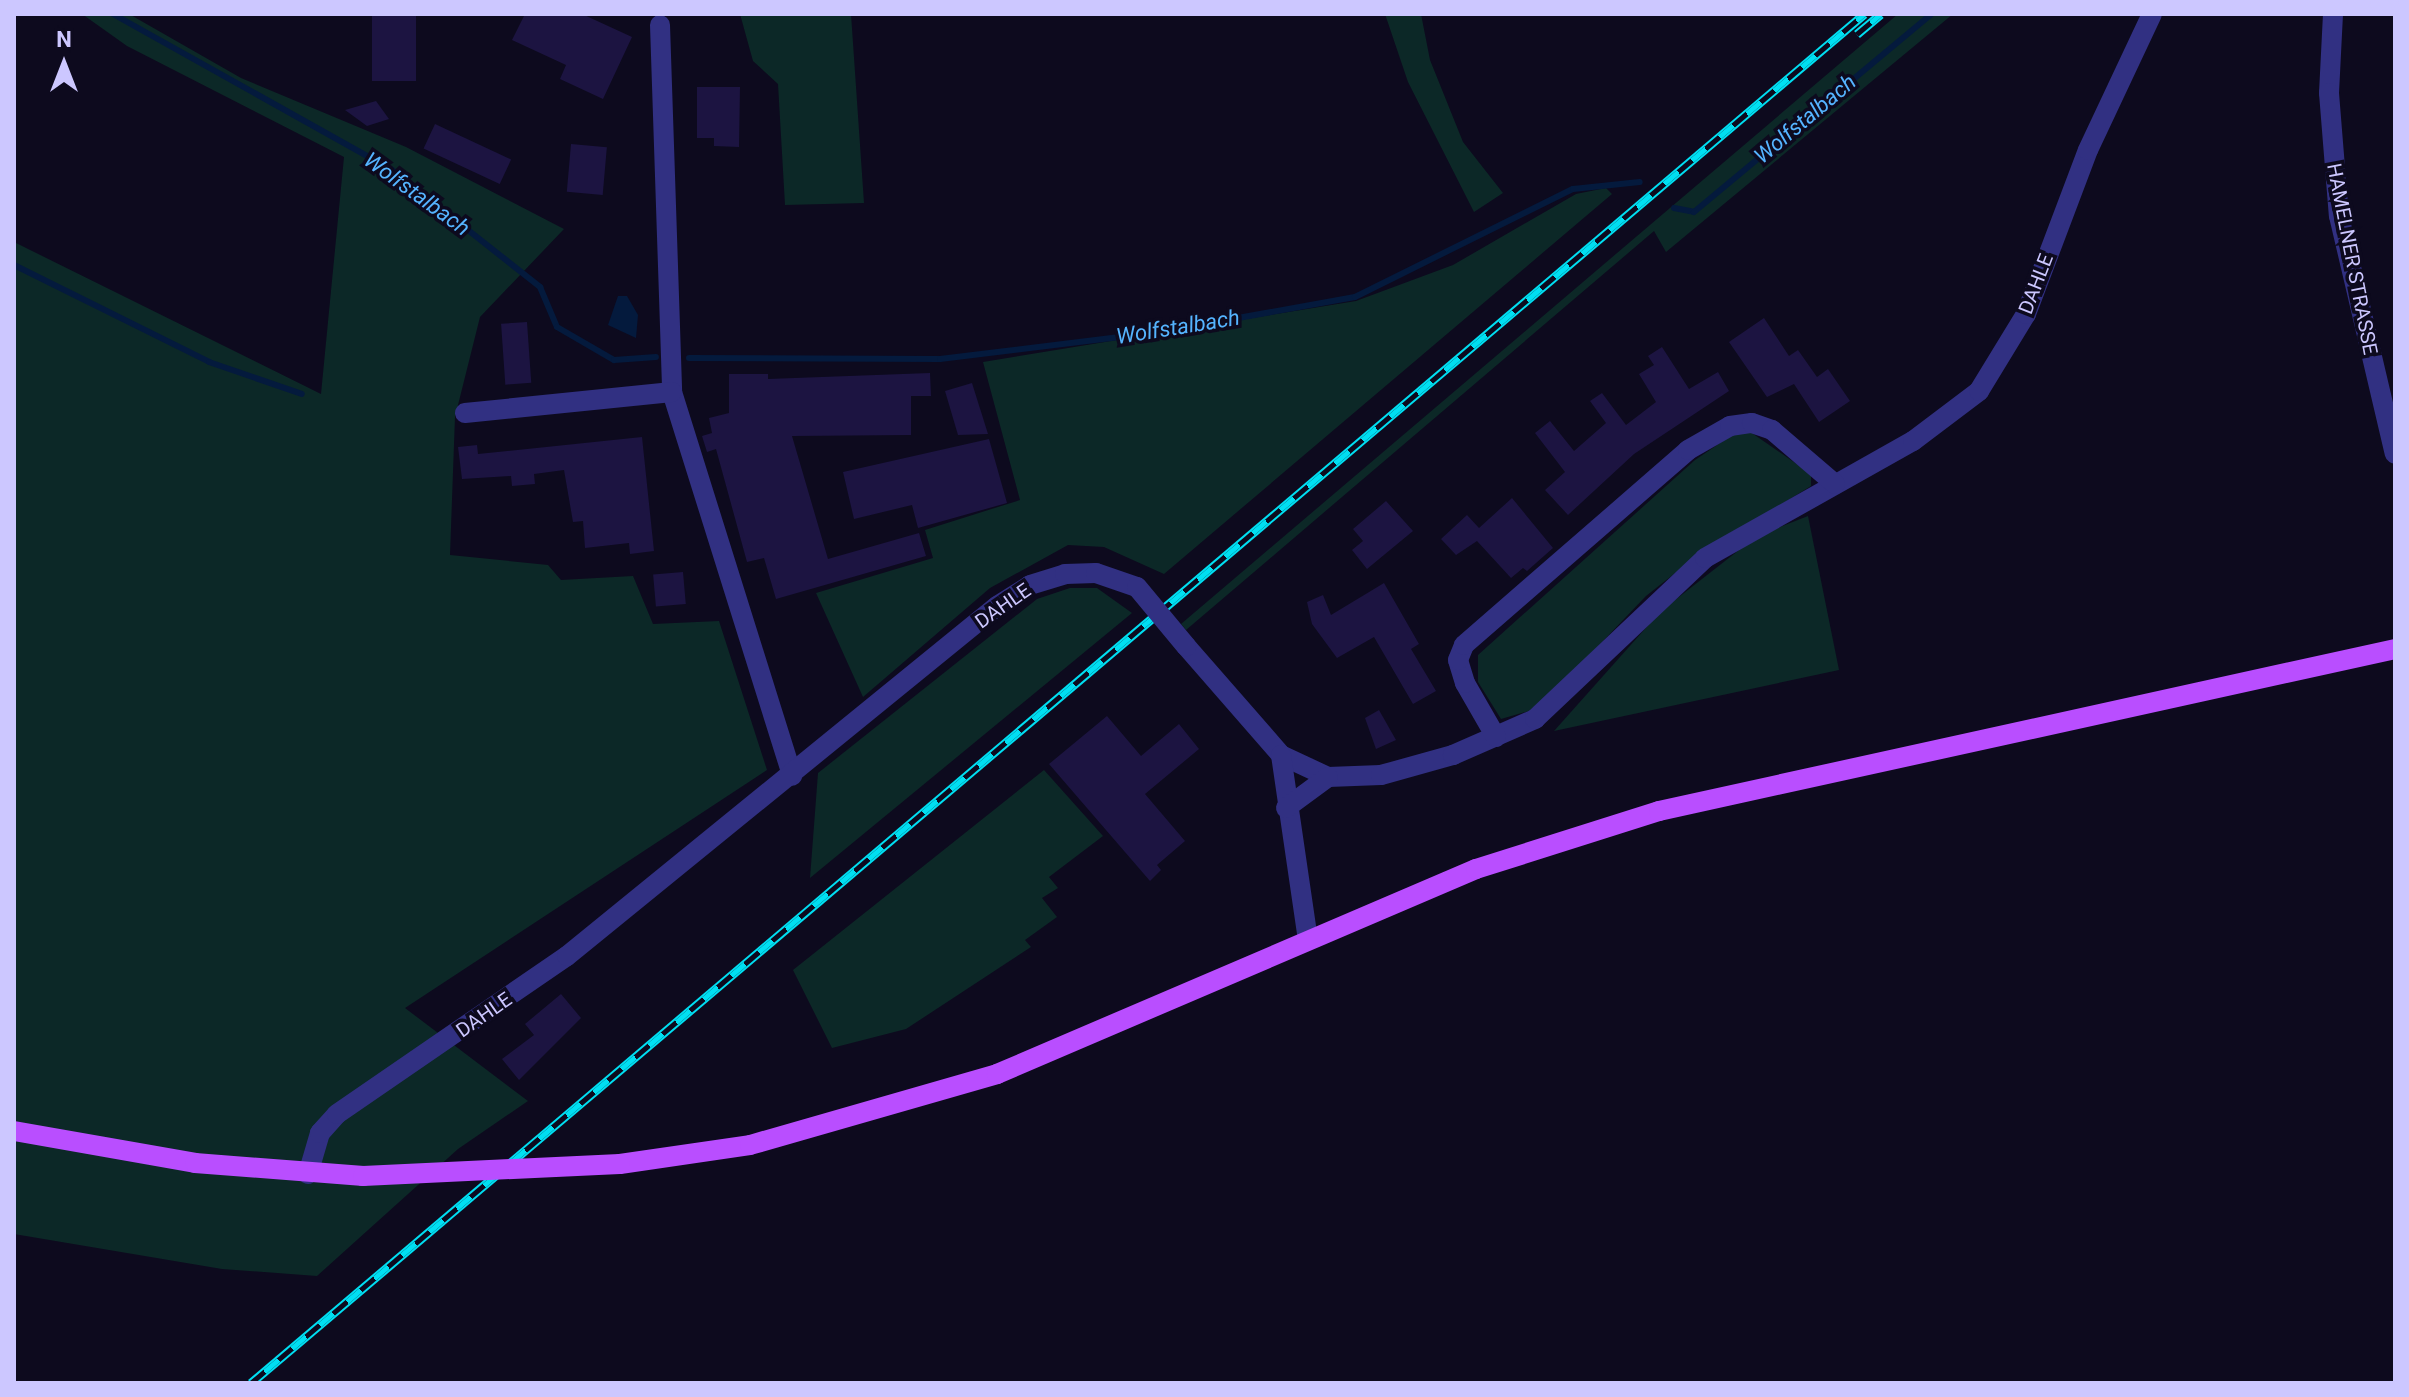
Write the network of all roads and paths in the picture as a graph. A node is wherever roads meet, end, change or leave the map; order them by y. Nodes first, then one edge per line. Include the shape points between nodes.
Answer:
1 (2152, 14) edge
2 (2333, 14) edge
3 (660, 25) dead end
4 (672, 392) junction
5 (465, 413) dead end
6 (2395, 454) edge
7 (1835, 484) junction
8 (2395, 649) edge
9 (1496, 737) junction
10 (1281, 755) junction
11 (792, 776) junction
12 (1328, 777) junction
13 (1286, 808) junction
14 (1308, 940) junction
15 (14, 1131) edge
16 (308, 1174) junction

1 - 7 street, DAHLE via 2005,356 1948,420
2 - 6 street, HAMELNER STRASSE via 2330,108 2339,216
3 - 4 street
4 - 5 street
4 - 11 street
7 - 9 street, DAHLE via 1705,558 1568,692 1535,719
7 - 9 street via 1772,430 1752,423 1730,426 1688,450 1464,645 1458,660 1465,683
8 - 14 main road via 1659,811 1476,869
9 - 12 street, DAHLE via 1381,775
10 - 11 street, DAHLE, bridge via 1137,587 1096,573 1065,574 1030,585
10 - 12 street, DAHLE
10 - 13 street
11 - 16 street, DAHLE via 567,956 337,1114 320,1133
12 - 13 street via 1319,790
13 - 14 street
14 - 16 main road, bridge via 1098,1034 969,1083 750,1145 620,1164
15 - 16 main road via 180,1160

